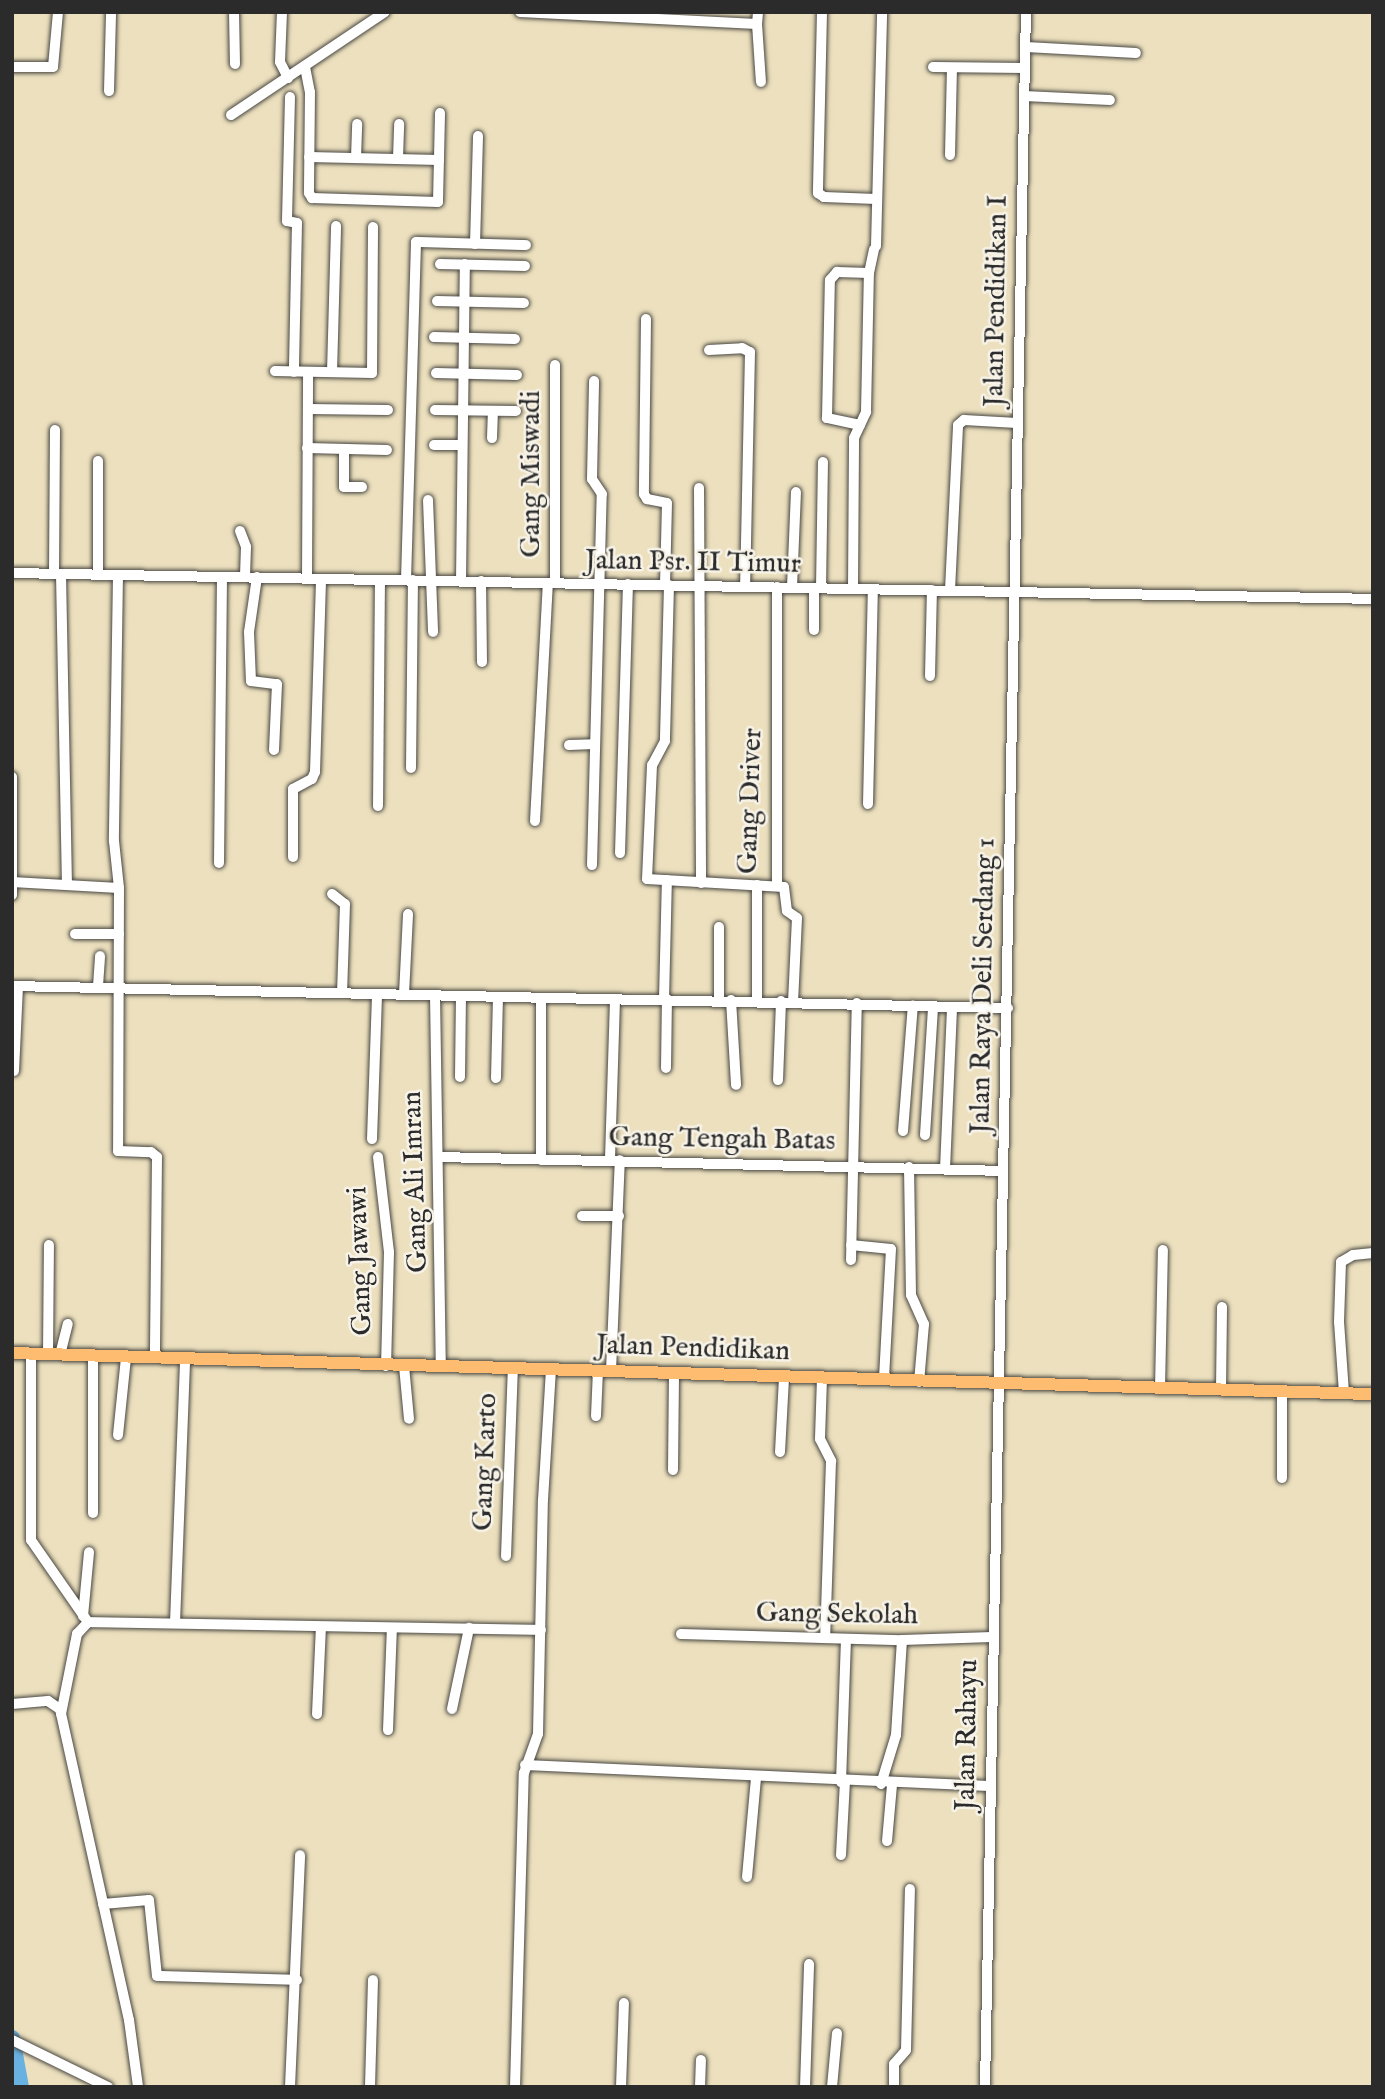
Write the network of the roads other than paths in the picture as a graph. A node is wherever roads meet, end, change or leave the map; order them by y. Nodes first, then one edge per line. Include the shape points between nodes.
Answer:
1 (58, 12) edge
2 (111, 12) edge
3 (234, 12) edge
4 (282, 12) edge
5 (385, 12) edge
6 (520, 12) edge
7 (758, 12) edge
8 (822, 12) edge
9 (882, 12) edge
10 (1026, 12) edge
11 (691, 16) edge
12 (757, 24) junction
13 (1026, 47) junction
14 (1136, 53) dead end
15 (235, 64) dead end
16 (12, 67) edge
17 (305, 67) junction
18 (933, 68) dead end
19 (952, 68) junction
20 (1025, 68) junction
21 (285, 73) junction
22 (761, 82) dead end
23 (109, 91) dead end
24 (1024, 96) junction
25 (290, 97) dead end
26 (1110, 100) dead end
27 (440, 113) dead end
28 (231, 115) dead end
29 (357, 124) dead end
30 (399, 124) dead end
31 (478, 136) dead end
32 (950, 155) dead end
33 (309, 157) junction
34 (356, 158) junction
35 (398, 158) junction
36 (439, 160) junction
37 (876, 199) junction
38 (336, 226) dead end
39 (373, 227) dead end
40 (475, 244) junction
41 (526, 245) dead end
42 (440, 264) dead end
43 (465, 264) junction
44 (525, 266) dead end
45 (869, 273) junction
46 (437, 301) dead end
47 (464, 301) junction
48 (524, 303) dead end
49 (646, 319) dead end
50 (434, 337) dead end
51 (464, 338) junction
52 (515, 339) dead end
53 (709, 351) dead end
54 (555, 365) dead end
55 (275, 371) dead end
56 (294, 372) junction
57 (308, 372) junction
58 (332, 372) junction
59 (436, 373) dead end
60 (463, 373) junction
61 (517, 374) dead end
62 (594, 381) dead end
63 (308, 409) junction
64 (388, 410) dead end
65 (435, 410) dead end
66 (462, 410) junction
67 (493, 411) junction
68 (516, 411) dead end
69 (1017, 423) junction
70 (860, 425) junction
71 (55, 430) dead end
72 (492, 438) dead end
73 (434, 444) dead end
74 (461, 446) junction
75 (307, 448) junction
76 (344, 449) junction
77 (387, 450) dead end
78 (98, 461) dead end
79 (823, 462) dead end
80 (362, 487) dead end
81 (699, 488) dead end
82 (796, 492) dead end
83 (428, 500) dead end
84 (240, 531) dead end
85 (12, 573) edge
86 (57, 574) junction
87 (98, 575) junction
88 (118, 575) junction
89 (222, 577) junction
90 (245, 577) junction
91 (257, 578) junction
92 (307, 578) junction
93 (321, 579) junction
94 (380, 580) junction
95 (409, 580) junction
96 (461, 581) junction
97 (481, 581) junction
98 (429, 582) junction
99 (552, 583) junction
100 (600, 584) junction
101 (628, 584) junction
102 (667, 585) junction
103 (702, 586) junction
104 (745, 586) junction
105 (777, 587) junction
106 (792, 587) junction
107 (818, 588) junction
108 (853, 588) junction
109 (873, 589) junction
110 (932, 590) junction
111 (950, 590) junction
112 (1015, 590) junction
113 (1373, 599) edge
114 (814, 630) dead end
115 (433, 632) dead end
116 (482, 662) dead end
117 (930, 676) dead end
118 (594, 744) junction
119 (569, 745) dead end
120 (274, 750) dead end
121 (411, 768) dead end
122 (12, 777) edge
123 (868, 804) dead end
124 (378, 806) dead end
125 (535, 821) dead end
126 (620, 853) dead end
127 (293, 857) dead end
128 (219, 863) dead end
129 (592, 865) dead end
130 (667, 880) junction
131 (14, 882) edge
132 (701, 883) junction
133 (67, 884) junction
134 (757, 885) junction
135 (777, 886) junction
136 (119, 888) junction
137 (332, 894) dead end
138 (12, 895) edge
139 (408, 914) dead end
140 (719, 927) dead end
141 (75, 934) dead end
142 (119, 934) junction
143 (100, 956) dead end
144 (15, 986) edge
145 (98, 986) junction
146 (120, 986) junction
147 (342, 993) junction
148 (377, 994) junction
149 (404, 995) junction
150 (435, 995) junction
151 (461, 996) junction
152 (498, 997) junction
153 (541, 998) junction
154 (615, 999) junction
155 (666, 999) junction
156 (719, 1000) junction
157 (731, 1000) junction
158 (757, 1001) junction
159 (781, 1002) junction
160 (793, 1002) junction
161 (857, 1003) junction
162 (913, 1005) junction
163 (933, 1007) junction
164 (952, 1007) junction
165 (1008, 1008) junction
166 (666, 1068) dead end
167 (14, 1071) dead end
168 (460, 1077) dead end
169 (496, 1078) dead end
170 (778, 1080) dead end
171 (736, 1084) dead end
172 (903, 1131) dead end
173 (925, 1135) dead end
174 (372, 1139) dead end
175 (378, 1157) dead end
176 (440, 1157) junction
177 (541, 1160) junction
178 (615, 1160) junction
179 (851, 1166) junction
180 (909, 1167) junction
181 (945, 1169) junction
182 (1003, 1171) junction
183 (582, 1216) dead end
184 (619, 1216) junction
185 (48, 1245) dead end
186 (851, 1245) junction
187 (1163, 1250) dead end
188 (1373, 1253) edge
189 (851, 1260) dead end
190 (1222, 1307) dead end
191 (68, 1324) dead end
192 (54, 1349) junction
193 (12, 1353) edge
194 (32, 1354) junction
195 (93, 1356) junction
196 (125, 1357) junction
197 (155, 1358) junction
198 (185, 1359) junction
199 (386, 1366) junction
200 (404, 1366) junction
201 (441, 1367) junction
202 (513, 1369) junction
203 (551, 1370) junction
204 (605, 1371) junction
205 (674, 1373) junction
206 (784, 1377) junction
207 (822, 1378) junction
208 (884, 1380) junction
209 (919, 1382) junction
210 (998, 1383) junction
211 (1160, 1389) junction
212 (1221, 1390) junction
213 (1282, 1392) junction
214 (1344, 1393) junction
215 (1373, 1394) edge
216 (596, 1416) dead end
217 (409, 1419) dead end
218 (118, 1436) dead end
219 (780, 1452) dead end
220 (673, 1470) dead end
221 (1282, 1478) dead end
222 (93, 1513) dead end
223 (89, 1552) dead end
224 (506, 1556) dead end
225 (83, 1623) junction
226 (174, 1623) junction
227 (321, 1627) junction
228 (391, 1628) junction
229 (469, 1628) junction
230 (541, 1630) junction
231 (681, 1634) dead end
232 (825, 1637) junction
233 (992, 1637) junction
234 (846, 1639) junction
235 (902, 1640) junction
236 (12, 1704) edge
237 (452, 1709) dead end
238 (61, 1714) junction
239 (317, 1714) dead end
240 (388, 1730) dead end
241 (526, 1765) junction
242 (756, 1778) junction
243 (843, 1782) junction
244 (886, 1784) junction
245 (990, 1786) junction
246 (887, 1840) dead end
247 (300, 1855) dead end
248 (841, 1855) dead end
249 (747, 1877) dead end
250 (910, 1889) dead end
251 (103, 1904) junction
252 (809, 1964) dead end
253 (297, 1980) junction
254 (373, 1980) dead end
255 (624, 2003) dead end
256 (836, 2033) dead end
257 (12, 2040) edge
258 (701, 2060) dead end
259 (108, 2087) edge
260 (138, 2087) edge
261 (290, 2087) edge
262 (370, 2087) edge
263 (515, 2087) edge
264 (621, 2087) edge
265 (700, 2087) edge
266 (805, 2087) edge
267 (832, 2087) edge
268 (894, 2087) edge
269 (985, 2087) edge

1 - 16 street via 53,67
2 - 23 street
3 - 15 street
4 - 21 street
5 - 17 street
6 - 11 street
7 - 12 street
8 - 37 street via 818,193
9 - 37 street
10 - 13 street, Jalan Pendidikan I
11 - 12 street
12 - 22 street
13 - 14 street
13 - 20 street, Jalan Pendidikan I
17 - 21 street
17 - 33 street via 310,92
18 - 19 street
19 - 20 street
19 - 32 street
20 - 24 street, Jalan Pendidikan I
21 - 28 street
24 - 26 street
24 - 69 street, Jalan Pendidikan I
25 - 56 street via 287,220 297,223
27 - 36 street
29 - 34 street
30 - 35 street
31 - 40 street
33 - 34 street
33 - 36 street via 312,198 435,203 439,199
34 - 35 street
35 - 36 street
37 - 45 street via 875,248
38 - 58 street
39 - 58 street via 372,373
40 - 41 street
40 - 95 street via 416,242
42 - 43 street
43 - 44 street
43 - 47 street
45 - 70 street via 866,412
45 - 70 street via 833,273 830,280 827,418
46 - 47 street
47 - 48 street
47 - 51 street
49 - 102 street via 644,494 647,499 667,503
50 - 51 street
51 - 52 street
51 - 60 street
53 - 104 street via 742,348 750,352
54 - 99 street, Gang Miswadi
55 - 56 street
56 - 57 street
57 - 58 street
57 - 63 street
59 - 60 street
60 - 61 street
60 - 66 street
62 - 100 street via 592,479 602,494
63 - 64 street
63 - 75 street
65 - 66 street
66 - 67 street
66 - 74 street
67 - 68 street
67 - 72 street
69 - 111 street via 964,420 958,425
69 - 112 street, Jalan Pendidikan I
70 - 108 street via 854,438
71 - 86 street
73 - 74 street
74 - 96 street
75 - 76 street
75 - 92 street
76 - 77 street
76 - 80 street via 344,487
78 - 87 street
79 - 107 street
81 - 103 street
82 - 106 street
83 - 98 street
84 - 90 street via 246,547
85 - 86 street, Jalan Psr. II Timur
86 - 87 street, Jalan Psr. II Timur
86 - 133 street
87 - 88 street, Jalan Psr. II Timur
88 - 89 street, Jalan Psr. II Timur
88 - 136 street via 114,841
89 - 90 street, Jalan Psr. II Timur
89 - 128 street
90 - 91 street, Jalan Psr. II Timur
91 - 92 street, Jalan Psr. II Timur
91 - 120 street via 249,632 251,681 277,684
92 - 93 street, Jalan Psr. II Timur
93 - 94 street, Jalan Psr. II Timur
93 - 127 street via 315,772 312,779 293,789
94 - 95 street, Jalan Psr. II Timur
94 - 124 street
95 - 98 street, Jalan Psr. II Timur
95 - 121 street
96 - 97 street, Jalan Psr. II Timur
96 - 98 street, Jalan Psr. II Timur
97 - 99 street, Jalan Psr. II Timur
97 - 116 street
98 - 115 street
99 - 100 street, Jalan Psr. II Timur
99 - 125 street, Gang Miswadi
100 - 101 street, Jalan Psr. II Timur
100 - 118 street
101 - 102 street, Jalan Psr. II Timur
101 - 126 street
102 - 103 street, Jalan Psr. II Timur
102 - 130 street via 665,741 653,760 647,879
103 - 104 street, Jalan Psr. II Timur
103 - 132 street
104 - 105 street, Jalan Psr. II Timur
105 - 106 street, Jalan Psr. II Timur
105 - 135 street, Gang Driver
106 - 107 street, Jalan Psr. II Timur
107 - 108 street, Jalan Psr. II Timur
107 - 114 street
108 - 109 street, Jalan Psr. II Timur
109 - 110 street, Jalan Psr. II Timur
109 - 123 street
110 - 111 street, Jalan Psr. II Timur
110 - 117 street
111 - 112 street, Jalan Psr. II Timur
112 - 113 street, Jalan Psr. II Timur
112 - 165 street, Jalan Raya Deli Serdang 1
118 - 119 street
118 - 129 street
122 - 131 street
130 - 132 street
130 - 155 street
131 - 133 street
131 - 138 street
132 - 134 street
133 - 136 street
134 - 135 street, Gang Driver
134 - 158 street, Gang Driver
135 - 160 street via 785,888 787,911 797,918
136 - 142 street
137 - 147 street via 345,904
139 - 149 street
140 - 156 street
141 - 142 street
142 - 146 street
143 - 145 street
144 - 145 street
144 - 167 street
145 - 146 street
146 - 147 street
146 - 197 street via 118,1151 151,1152 157,1157
147 - 148 street
148 - 149 street
148 - 174 street
149 - 150 street
150 - 151 street
150 - 176 street, Gang Ali Imran via 436,1145
151 - 152 street
151 - 168 street
152 - 153 street
152 - 169 street
153 - 154 street
153 - 177 street
154 - 155 street
154 - 178 street
155 - 156 street
155 - 166 street
156 - 157 street
157 - 158 street
157 - 171 street
158 - 159 street
159 - 160 street
159 - 170 street
160 - 161 street
161 - 162 street
161 - 179 street
162 - 163 street
162 - 172 street
163 - 164 street
163 - 173 street
164 - 165 street
164 - 181 street
165 - 182 street, Jalan Raya Deli Serdang 1
175 - 199 street, Gang Jawawi via 389,1252
176 - 177 street, Gang Tengah Batas
176 - 201 street, Gang Ali Imran
177 - 178 street, Gang Tengah Batas
178 - 179 street, Gang Tengah Batas
178 - 184 street
179 - 180 street, Gang Tengah Batas
179 - 186 street
180 - 181 street, Gang Tengah Batas
180 - 209 street via 911,1295 925,1324
181 - 182 street, Gang Tengah Batas
182 - 210 street, Jalan Raya Deli Serdang 1
183 - 184 street
184 - 204 street
185 - 192 street
186 - 189 street
186 - 208 street via 891,1249
187 - 211 street
188 - 214 street via 1341,1262
190 - 212 street
191 - 192 street
192 - 194 main road, Jalan Pendidikan
192 - 195 main road, Jalan Pendidikan
193 - 194 main road, Jalan Pendidikan
194 - 225 street via 31,1540
195 - 196 main road, Jalan Pendidikan
195 - 222 street
196 - 197 main road, Jalan Pendidikan
196 - 218 street
197 - 198 main road, Jalan Pendidikan
198 - 199 main road, Jalan Pendidikan
198 - 226 street
199 - 200 main road, Jalan Pendidikan
200 - 201 main road, Jalan Pendidikan
200 - 217 street
201 - 202 main road, Jalan Pendidikan
202 - 203 main road, Jalan Pendidikan
202 - 224 street, Gang Karto
203 - 204 main road, Jalan Pendidikan
203 - 230 street
204 - 205 main road, Jalan Pendidikan
204 - 216 street
205 - 206 main road, Jalan Pendidikan
205 - 220 street
206 - 207 main road, Jalan Pendidikan
206 - 219 street
207 - 208 main road, Jalan Pendidikan
207 - 232 street via 820,1439 831,1461
208 - 209 main road, Jalan Pendidikan
209 - 210 main road, Jalan Pendidikan
210 - 211 main road, Jalan Pendidikan
210 - 233 street, Jalan Rahayu
211 - 212 main road, Jalan Pendidikan
212 - 213 main road, Jalan Pendidikan
213 - 214 main road, Jalan Pendidikan
213 - 221 street
214 - 215 main road, Jalan Pendidikan
223 - 225 street
225 - 226 street
225 - 238 street
226 - 227 street
227 - 228 street
227 - 239 street
228 - 229 street
228 - 240 street
229 - 230 street
229 - 237 street
230 - 241 street via 538,1734
231 - 232 street, Gang Sekolah
232 - 234 street, Gang Sekolah
233 - 235 street, Gang Sekolah
233 - 245 street, Jalan Rahayu
234 - 235 street, Gang Sekolah
234 - 243 street
235 - 244 street via 895,1744
236 - 238 street via 54,1702
238 - 251 street
241 - 242 street
241 - 263 street
242 - 243 street
242 - 249 street
243 - 244 street
243 - 248 street
244 - 245 street
244 - 246 street
245 - 269 street, Jalan Rahayu
247 - 253 street
250 - 268 street via 906,2050 894,2064
251 - 253 street via 149,1900 156,1976
251 - 260 street via 129,2020
252 - 266 street
253 - 261 street
254 - 262 street
255 - 264 street
256 - 267 street
257 - 259 street
258 - 265 street

